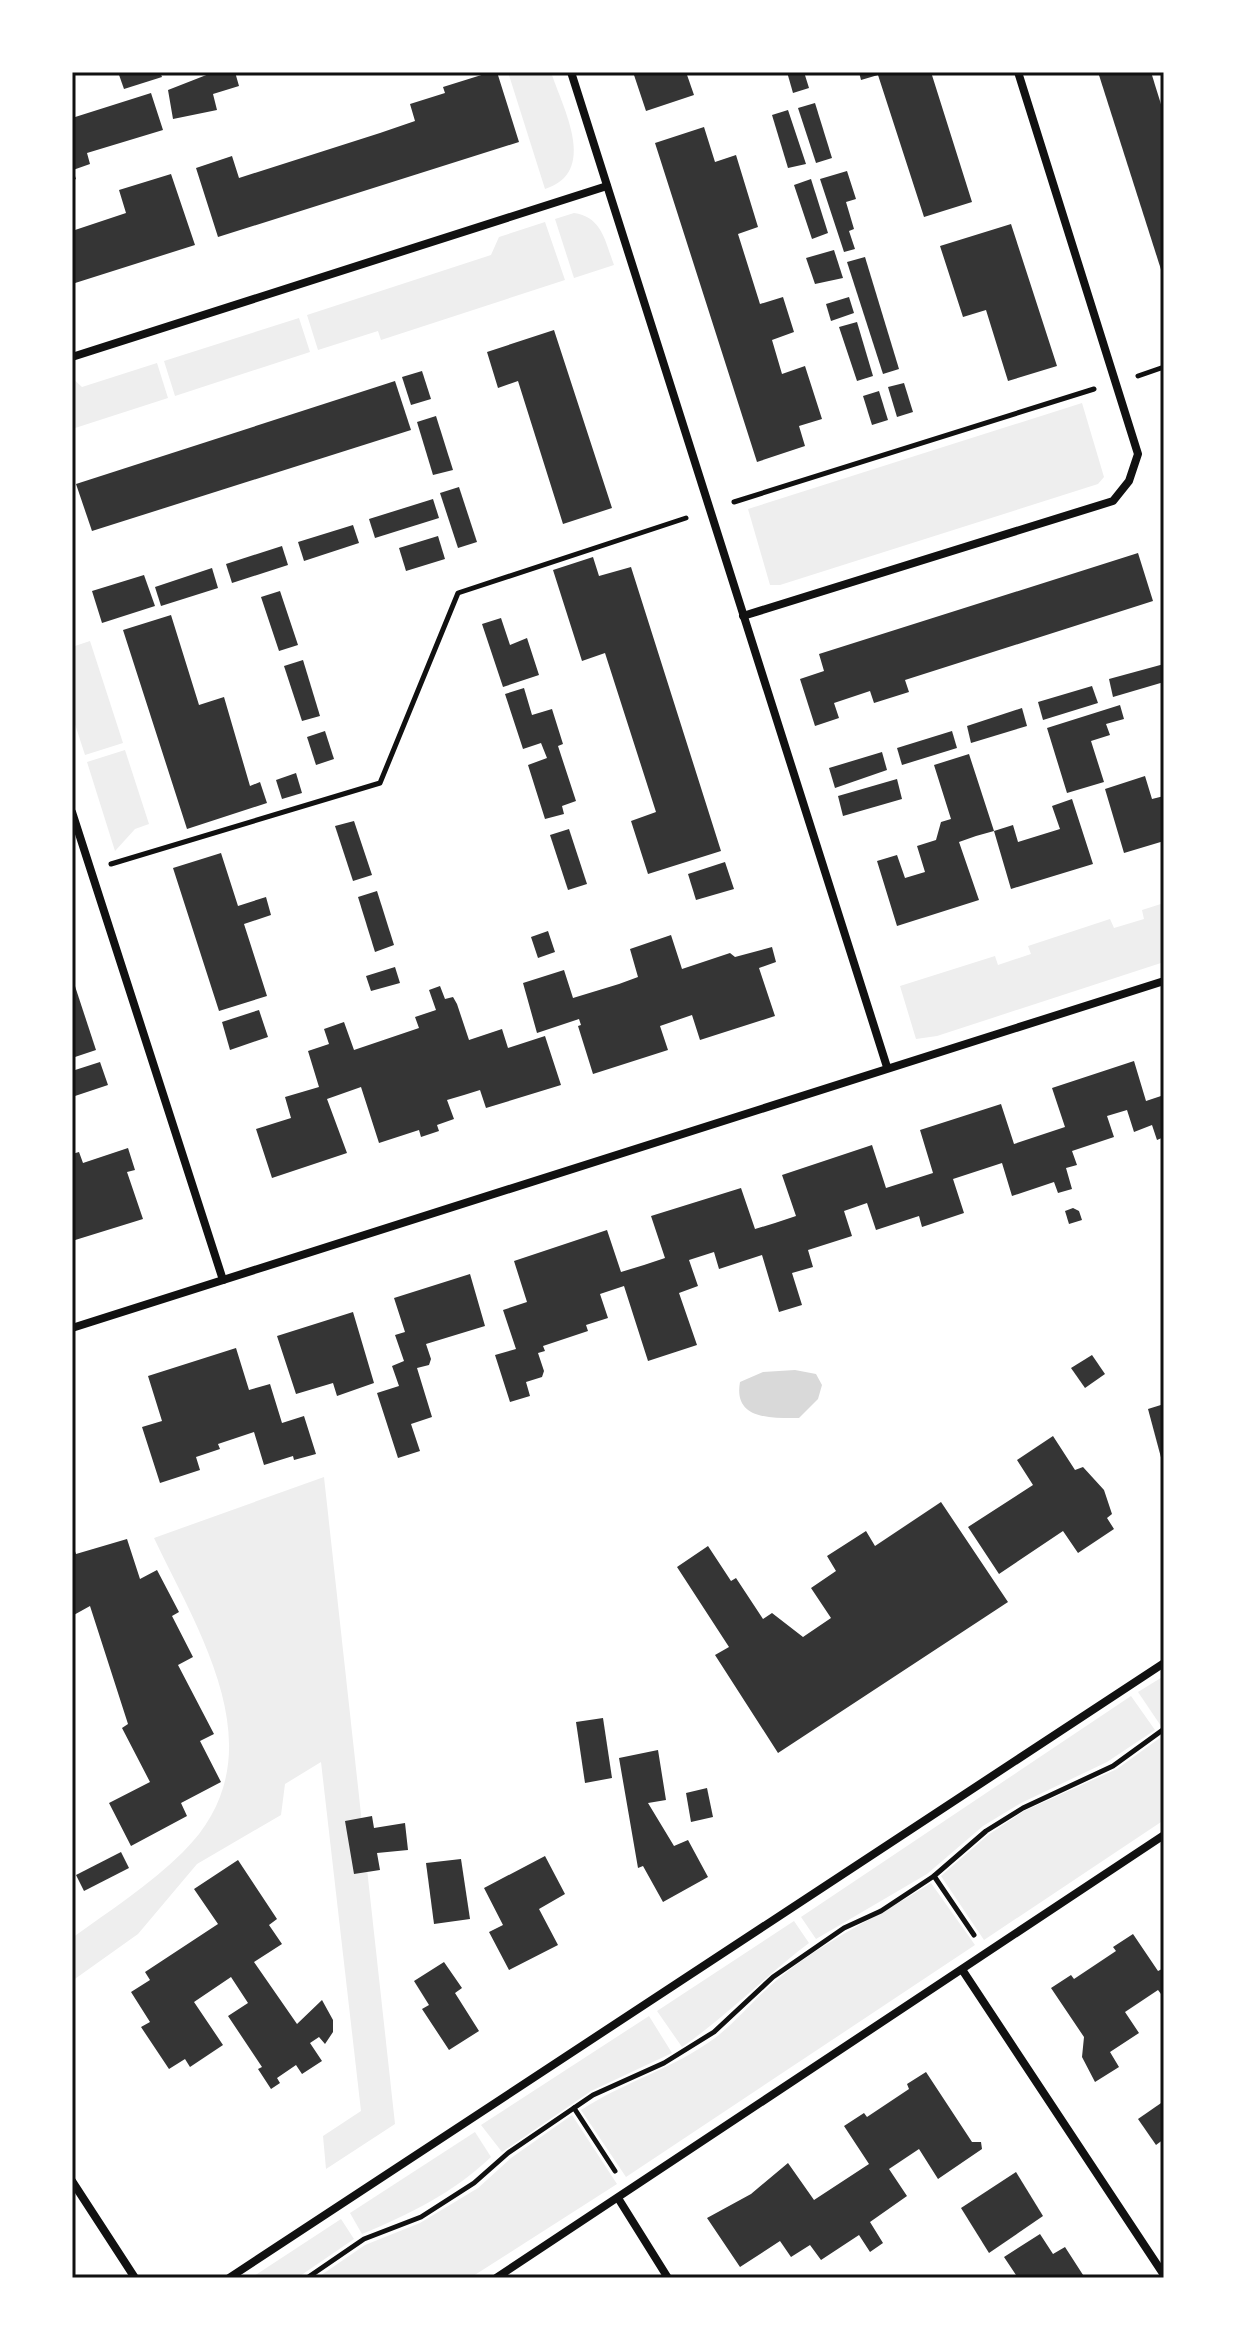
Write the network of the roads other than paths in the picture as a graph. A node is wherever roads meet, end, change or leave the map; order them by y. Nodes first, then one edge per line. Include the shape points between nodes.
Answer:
1 (571, 72) edge
2 (1018, 72) edge
3 (607, 186) junction
4 (72, 357) edge
5 (743, 616) junction
6 (72, 812) edge
7 (1164, 981) edge
8 (887, 1067) junction
9 (223, 1280) junction
10 (72, 1328) edge
11 (1164, 1663) edge
12 (1164, 1835) edge
13 (963, 1971) junction
14 (72, 2181) edge
15 (618, 2198) junction
16 (1164, 2275) edge
17 (135, 2278) edge
18 (229, 2278) edge
19 (496, 2278) edge
20 (668, 2278) edge

1 - 3 street
2 - 5 street via 1138,454 1129,481 1113,501
3 - 4 street
3 - 5 street
5 - 8 street
6 - 9 street
7 - 8 street
8 - 9 street
9 - 10 street
11 - 18 street
12 - 13 street
13 - 15 street
13 - 16 street
14 - 17 street
15 - 19 street
15 - 20 street

